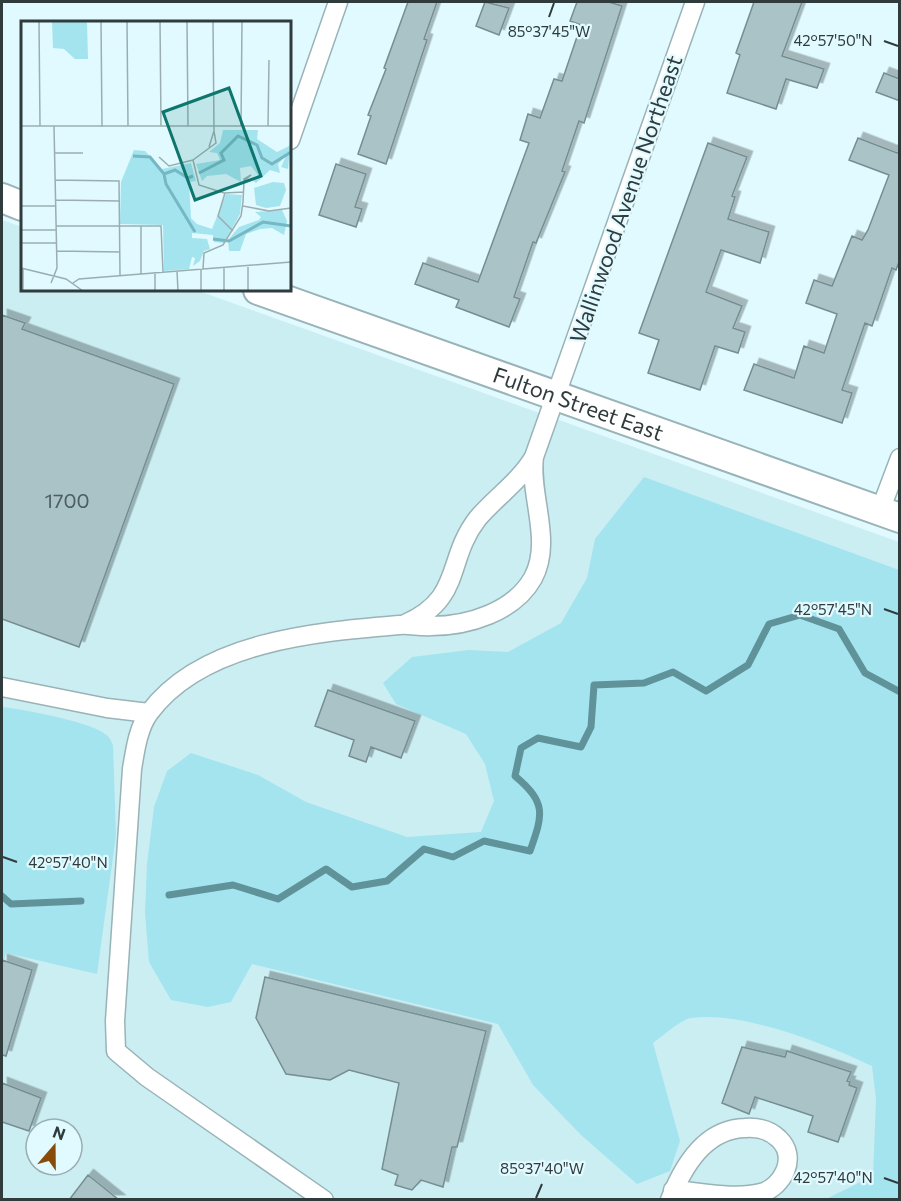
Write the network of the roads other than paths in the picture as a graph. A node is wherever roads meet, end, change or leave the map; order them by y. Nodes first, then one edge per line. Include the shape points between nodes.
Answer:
1 (338, 2) edge
2 (695, 2) edge
3 (291, 137) edge
4 (2, 198) edge
5 (21, 206) edge
6 (261, 291) edge
7 (557, 396) junction
8 (534, 457) junction
9 (900, 458) edge
10 (890, 515) edge
11 (405, 624) junction
12 (2, 687) edge
13 (149, 713) junction
14 (672, 1195) edge
15 (324, 1200) edge

1 - 3 street
2 - 7 street, Wallinwood Avenue Northeast
4 - 5 main road
6 - 7 main road, Fulton Street East
7 - 8 street, Wallinwood Avenue Northeast
7 - 10 main road, Fulton Street East
8 - 11 street via 472,526 441,600 424,615
8 - 11 street via 541,544 538,568 529,584 500,610 471,620 446,626
9 - 10 street
11 - 13 street via 322,633 245,650 195,670
12 - 13 street
13 - 15 street via 132,769 114,1037 120,1057
14 - 14 street via 766,1191 785,1172 785,1147 763,1129 740,1128 720,1134 693,1157

